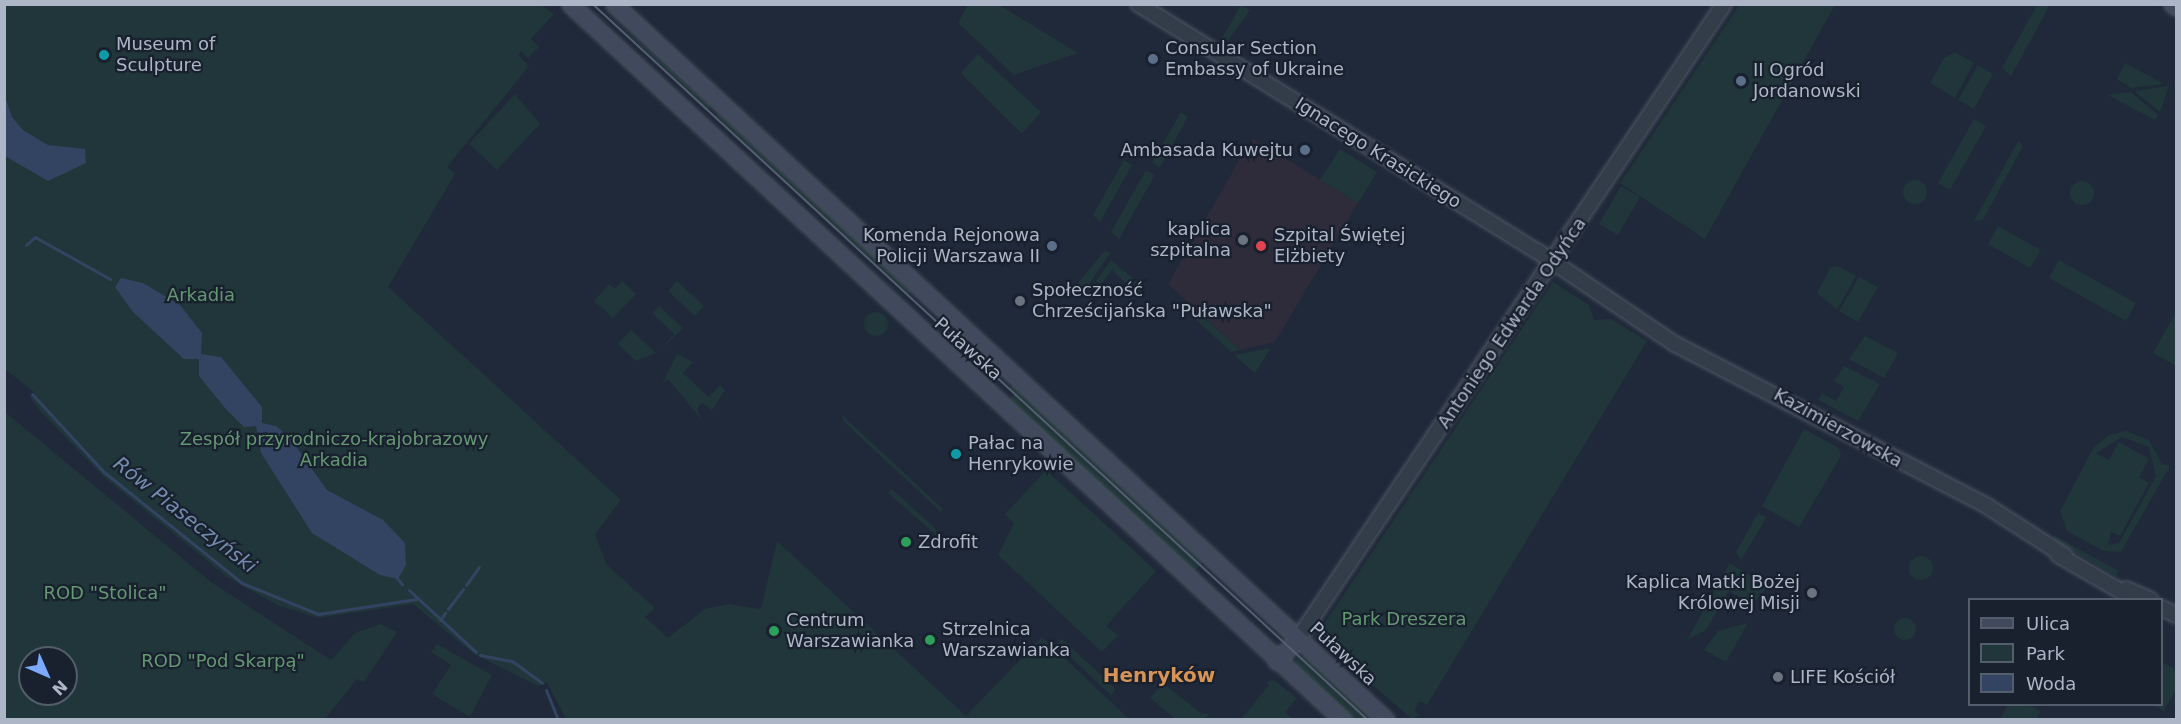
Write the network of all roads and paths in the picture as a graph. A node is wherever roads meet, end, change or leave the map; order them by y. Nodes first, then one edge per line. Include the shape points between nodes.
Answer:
1 (570, 4) edge
2 (614, 4) edge
3 (1138, 4) edge
4 (1724, 4) edge
5 (2172, 4) edge
6 (2176, 7) edge
7 (1554, 261) junction
8 (1666, 333) joint
9 (2124, 589) junction
10 (2134, 598) edge
11 (2146, 598) edge
12 (1298, 639) junction
13 (1276, 661) junction
14 (1343, 720) edge
15 (1386, 720) edge

1 - 13 main road, Puławska
2 - 12 main road, Puławska
3 - 7 street, Ignacego Krasickiego
4 - 7 street, Antoniego Edwarda Odyńca
5 - 6 main road
7 - 8 street, Ignacego Krasickiego
7 - 12 street, Antoniego Edwarda Odyńca
8 - 9 street, Kazimierzowska via 1963,498 2004,526
9 - 10 street, Kazimierzowska
9 - 11 street, Kazimierzowska
12 - 13 main road
12 - 15 main road, Puławska
13 - 14 main road, Puławska

